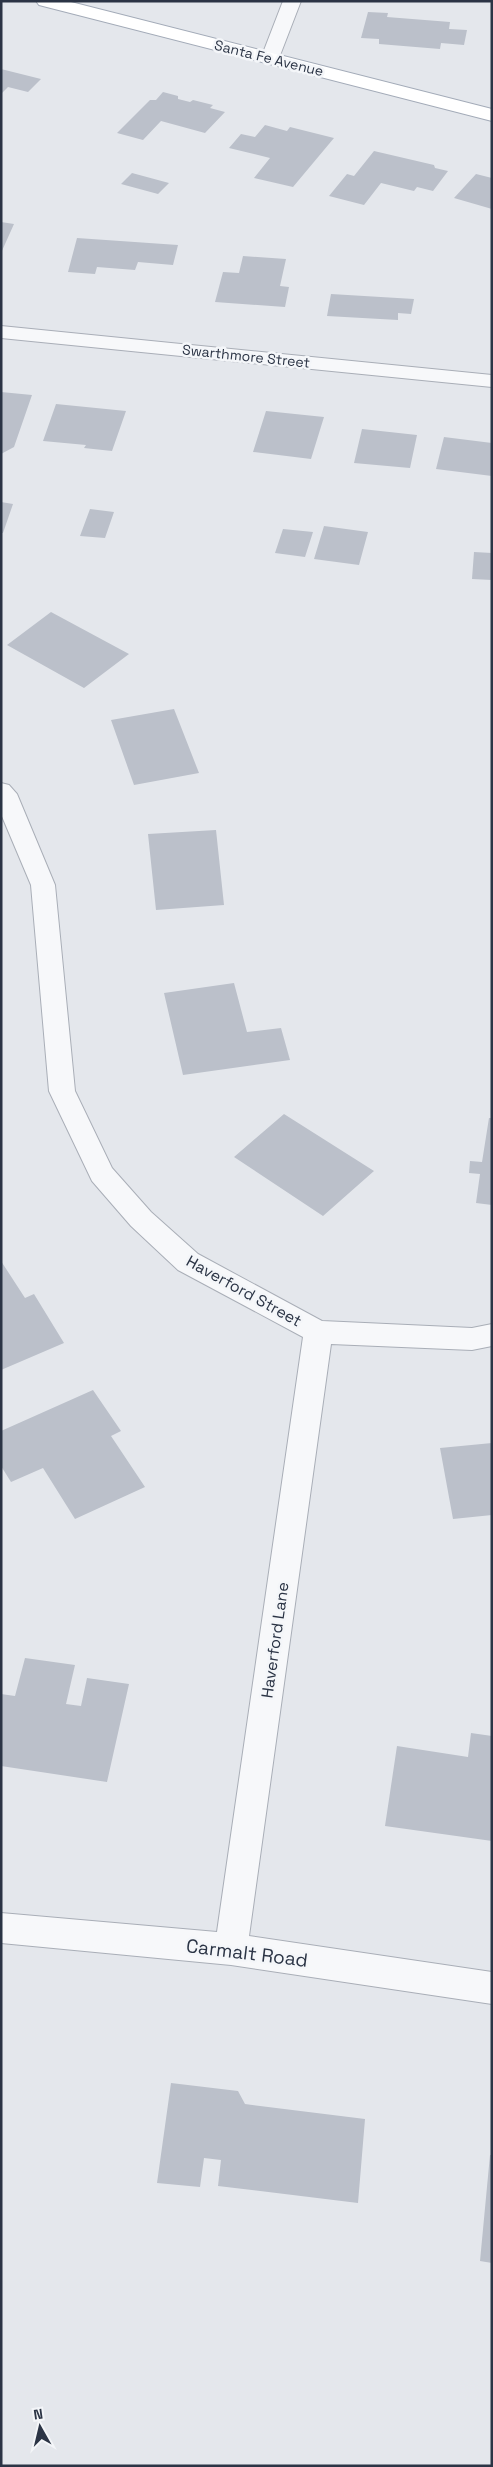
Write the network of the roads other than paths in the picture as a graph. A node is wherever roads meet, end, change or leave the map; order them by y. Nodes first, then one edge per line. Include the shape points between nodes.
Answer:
1 (46, 1) edge
2 (292, 1) edge
3 (270, 58) junction
4 (492, 114) edge
5 (1, 332) edge
6 (492, 381) edge
7 (1, 791) edge
8 (318, 1332) junction
9 (492, 1335) edge
10 (1, 1928) edge
11 (231, 1948) junction
12 (492, 1988) edge

1 - 3 main road, Santa Fe Avenue
2 - 3 street
3 - 4 main road, Santa Fe Avenue
5 - 6 street, Swarthmore Street
7 - 8 street, Haverford Street via 43,885 62,1091 102,1174 141,1219 188,1262
8 - 9 street, Haverford Street via 472,1339
8 - 11 street, Haverford Lane
10 - 11 street, Carmalt Road
11 - 12 street, Carmalt Road

